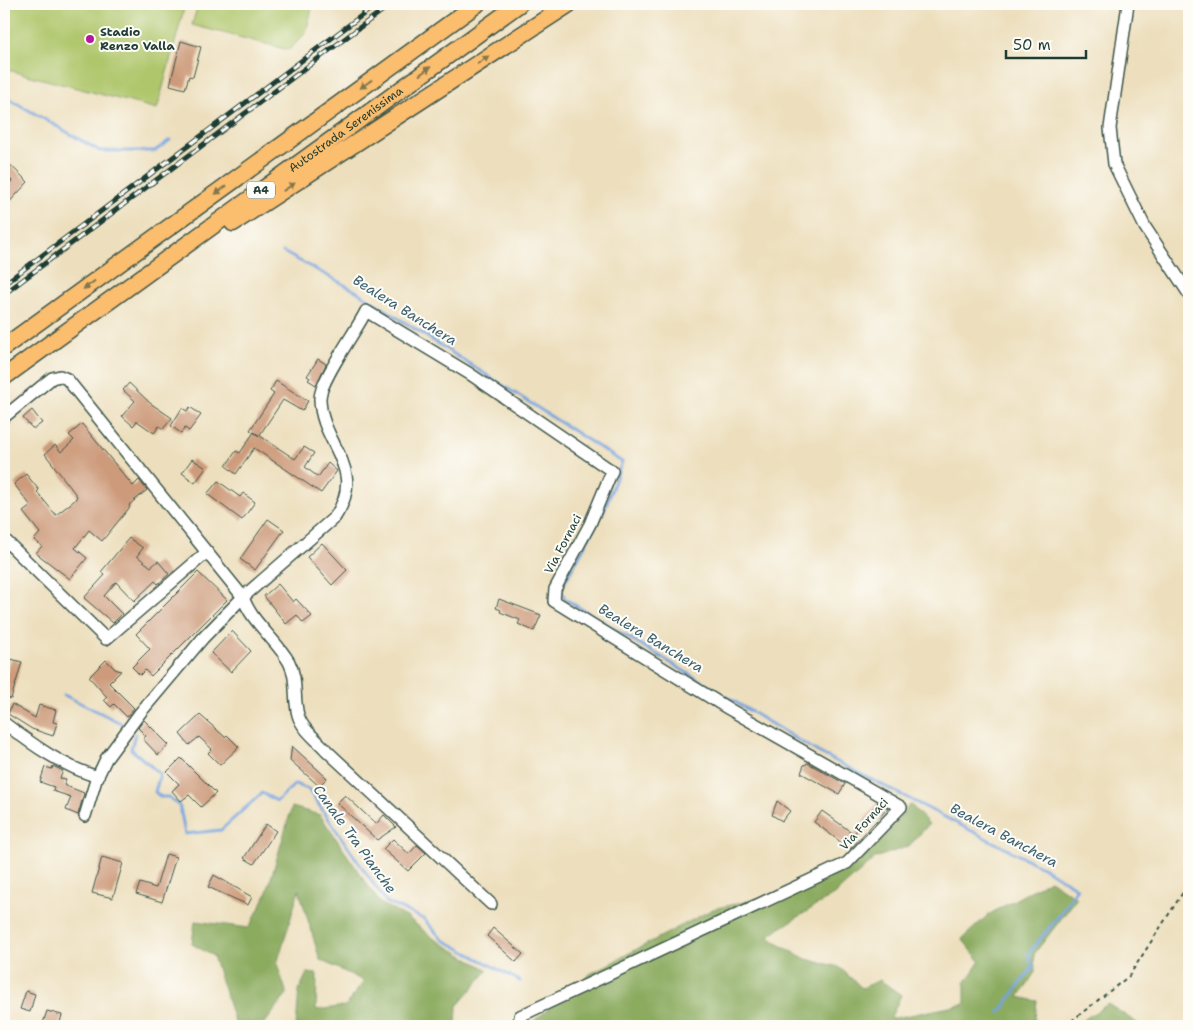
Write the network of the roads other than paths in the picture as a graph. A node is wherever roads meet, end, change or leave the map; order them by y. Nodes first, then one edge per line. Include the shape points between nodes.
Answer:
1 (476, 4) edge
2 (519, 4) edge
3 (569, 4) edge
4 (1128, 4) edge
5 (1189, 294) edge
6 (57, 338) junction
7 (4, 347) edge
8 (4, 378) edge
9 (4, 417) edge
10 (4, 539) edge
11 (207, 552) junction
12 (243, 597) junction
13 (4, 723) edge
14 (98, 777) junction
15 (85, 816) dead end
16 (491, 904) dead end
17 (519, 1026) edge

1 -> 7 highway, Autostrada Serenissima / A4
6 -> 2 highway, Autostrada Serenissima / A4
6 -> 3 highway
4 - 5 street via 1110,128 1114,164 1145,227
6 - 8 highway, Autostrada Serenissima / A4
9 - 11 street via 52,378 68,379
10 - 11 street via 106,639
11 - 12 street
12 - 14 street via 203,638 140,713 106,760
12 - 16 street via 246,607 290,664 295,679 298,716 305,728
12 - 17 street, Via Fornaci via 335,517 343,504 348,491 347,476 322,414 319,398 323,382 366,311 470,374 612,471 590,524 554,589 554,601 729,709 901,807 848,863 520,1016
13 - 14 street via 43,753
14 - 15 street

